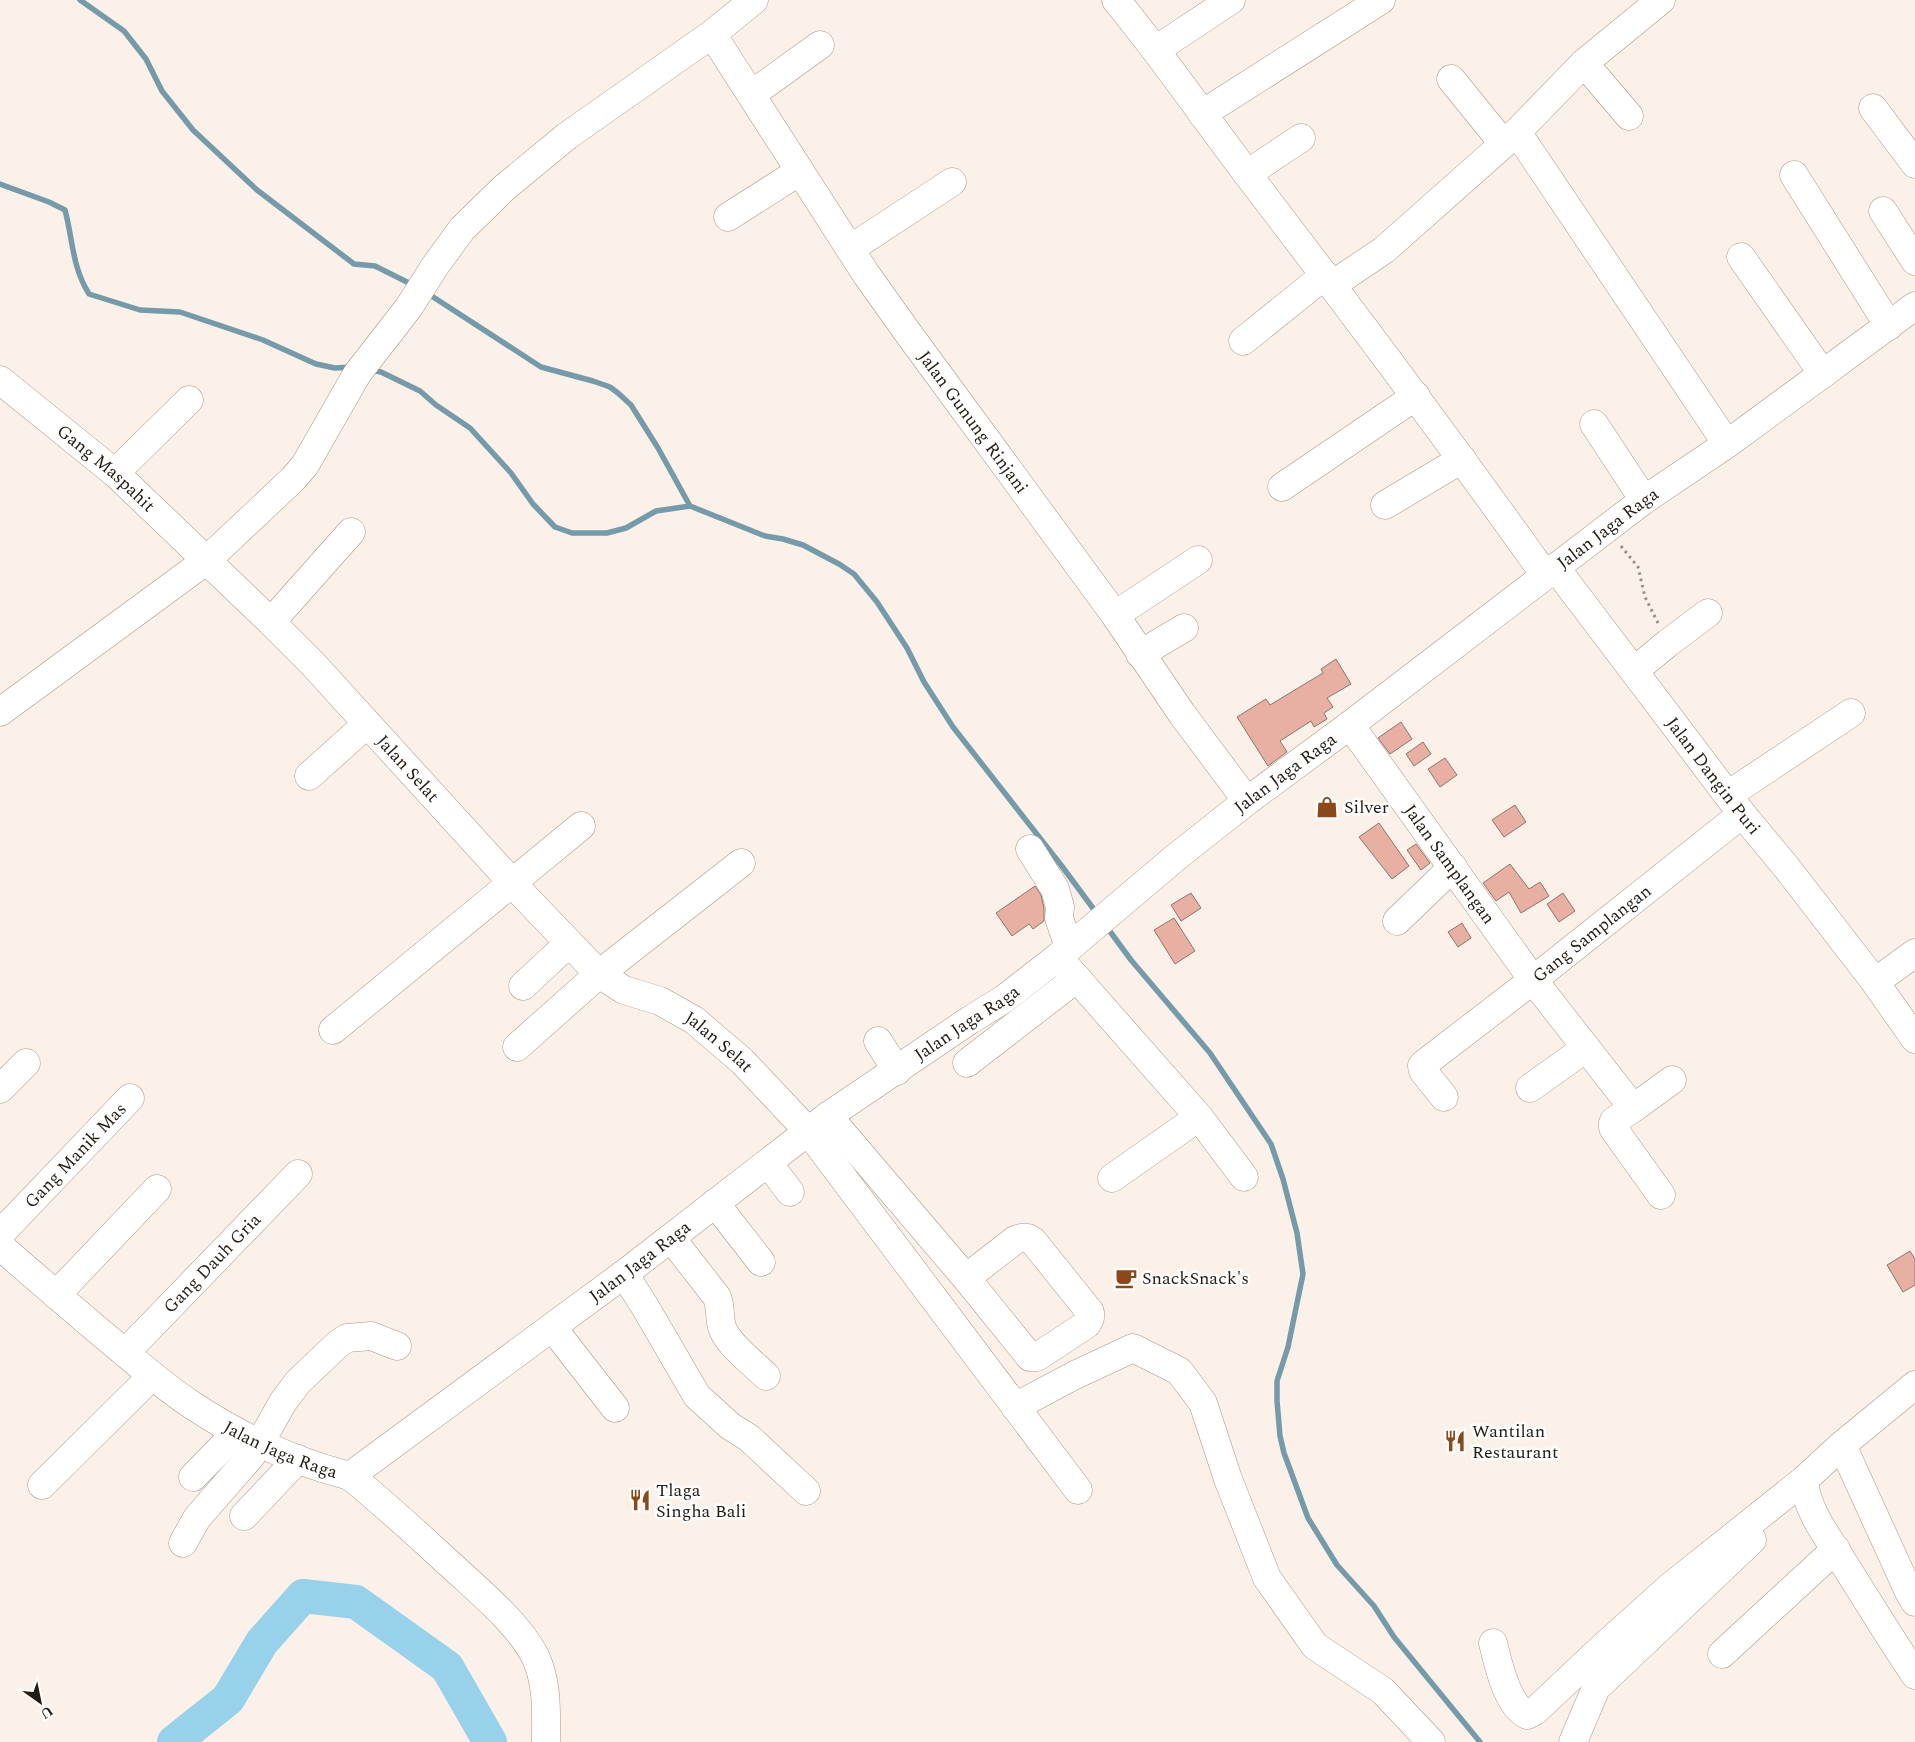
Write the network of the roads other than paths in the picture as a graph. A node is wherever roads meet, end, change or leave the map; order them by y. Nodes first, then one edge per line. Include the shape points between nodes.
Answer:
1 (754, 0) edge
2 (1116, 0) edge
3 (1231, 0) edge
4 (1381, 0) edge
5 (1648, 4) edge
6 (712, 34) junction
7 (820, 45) dead end
8 (1156, 49) junction
9 (1584, 63) junction
10 (1451, 79) dead end
11 (752, 94) junction
12 (1873, 108) dead end
13 (1202, 114) junction
14 (1629, 116) dead end
15 (1302, 138) dead end
16 (1510, 138) junction
17 (1915, 164) edge
18 (800, 172) junction
19 (1247, 174) junction
20 (1794, 176) dead end
21 (952, 182) dead end
22 (1884, 211) dead end
23 (728, 217) dead end
24 (850, 249) junction
25 (1741, 257) dead end
26 (1915, 261) edge
27 (1328, 280) junction
28 (1915, 306) edge
29 (1889, 326) junction
30 (1243, 342) dead end
31 (1823, 374) junction
32 (0, 380) edge
33 (1416, 396) junction
34 (189, 400) dead end
35 (1594, 424) dead end
36 (1727, 444) junction
37 (1462, 459) junction
38 (115, 473) junction
39 (1282, 487) dead end
40 (1644, 500) junction
41 (1385, 505) dead end
42 (351, 532) dead end
43 (207, 560) junction
44 (1198, 560) dead end
45 (1550, 571) junction
46 (1708, 613) dead end
47 (1114, 614) junction
48 (271, 622) junction
49 (1184, 628) dead end
50 (1140, 654) junction
51 (1634, 671) junction
52 (0, 712) edge
53 (1851, 713) dead end
54 (367, 724) junction
55 (1350, 725) junction
56 (309, 776) dead end
57 (1247, 801) junction
58 (1735, 804) junction
59 (581, 826) dead end
60 (1030, 849) dead end
61 (741, 863) dead end
62 (1453, 867) junction
63 (513, 883) junction
64 (1397, 921) dead end
65 (569, 943) junction
66 (1069, 947) junction
67 (1915, 953) edge
68 (599, 974) junction
69 (1077, 978) junction
70 (1533, 980) junction
71 (1875, 982) junction
72 (524, 986) dead end
73 (333, 1030) dead end
74 (1915, 1038) edge
75 (878, 1041) dead end
76 (517, 1047) dead end
77 (1586, 1048) junction
78 (26, 1063) dead end
79 (967, 1063) dead end
80 (897, 1071) junction
81 (1672, 1080) dead end
82 (1530, 1088) dead end
83 (0, 1089) edge
84 (1444, 1097) dead end
85 (130, 1098) dead end
86 (1635, 1107) junction
87 (1199, 1117) junction
88 (818, 1124) junction
89 (768, 1163) junction
90 (298, 1174) dead end
91 (1244, 1177) dead end
92 (1112, 1178) dead end
93 (157, 1189) dead end
94 (790, 1192) dead end
95 (1661, 1195) dead end
96 (715, 1203) junction
97 (0, 1234) edge
98 (671, 1238) junction
99 (0, 1246) edge
100 (761, 1262) dead end
101 (624, 1274) junction
102 (966, 1278) junction
103 (56, 1295) junction
104 (552, 1327) junction
105 (397, 1346) dead end
106 (125, 1353) junction
107 (152, 1376) junction
108 (766, 1376) dead end
109 (1915, 1385) edge
110 (1015, 1407) junction
111 (615, 1408) dead end
112 (236, 1432) junction
113 (260, 1444) junction
114 (1842, 1445) junction
115 (298, 1459) junction
116 (350, 1476) junction
117 (193, 1477) dead end
118 (42, 1485) dead end
119 (1804, 1486) junction
120 (1078, 1490) dead end
121 (806, 1491) dead end
122 (244, 1516) dead end
123 (183, 1543) dead end
124 (1836, 1549) junction
125 (1915, 1602) edge
126 (1493, 1643) dead end
127 (1722, 1654) dead end
128 (1915, 1675) edge
129 (546, 1742) edge
130 (1431, 1742) edge
131 (1573, 1742) edge

1 - 6 street
2 - 8 street, Jalan Dangin Puri
3 - 8 street
4 - 13 street
5 - 9 street
6 - 11 street, Jalan Gunung Rinjani
6 - 43 street via 567,136 504,188 462,229 409,307 357,374 300,472
7 - 11 street
8 - 13 street, Jalan Dangin Puri
9 - 14 street
9 - 16 street
10 - 16 street
11 - 18 street, Jalan Gunung Rinjani
12 - 17 street
13 - 19 street, Jalan Dangin Puri
15 - 19 street
16 - 27 street via 1384,250
16 - 36 street
18 - 23 street
18 - 24 street, Jalan Gunung Rinjani
19 - 27 street, Jalan Dangin Puri
20 - 29 street
21 - 24 street
22 - 26 street
24 - 47 street, Jalan Gunung Rinjani
25 - 31 street
27 - 30 street
27 - 33 street, Jalan Dangin Puri
28 - 29 street, Jalan Jaga Raga
29 - 31 street, Jalan Jaga Raga
31 - 36 street, Jalan Jaga Raga
32 - 38 street, Gang Maspahit
33 - 37 street, Jalan Dangin Puri
33 - 39 street
34 - 38 street
35 - 40 street
36 - 40 street, Jalan Jaga Raga
37 - 41 street
37 - 45 street, Jalan Dangin Puri
38 - 43 street, Gang Maspahit
40 - 45 street, Jalan Jaga Raga
42 - 48 street
43 - 48 street, Jalan Selat
43 - 52 street
44 - 47 street
45 - 51 street, Jalan Dangin Puri
45 - 55 street, Jalan Jaga Raga
46 - 51 street
47 - 50 street, Jalan Gunung Rinjani
48 - 54 street, Jalan Selat
49 - 50 street
50 - 57 street, Jalan Gunung Rinjani
51 - 58 street, Jalan Dangin Puri
53 - 58 street, Gang Samplangan
54 - 56 street
54 - 63 street, Jalan Selat
55 - 57 street, Jalan Jaga Raga
55 - 62 street, Jalan Samplangan
57 - 66 street, Jalan Jaga Raga
58 - 70 street, Gang Samplangan
58 - 71 street, Jalan Dangin Puri
59 - 63 street
60 - 66 street via 1055,889 1059,918
61 - 68 street
62 - 64 street
62 - 70 street, Jalan Samplangan
63 - 65 street, Jalan Selat
63 - 73 street
65 - 68 street, Jalan Selat
65 - 72 street
66 - 69 street
66 - 80 street, Jalan Jaga Raga via 1004,999
67 - 71 street
68 - 76 street
68 - 88 street, Jalan Selat via 624,990 660,1001 694,1020
69 - 79 street
69 - 87 street
70 - 77 street, Jalan Samplangan
70 - 84 street, Gang Samplangan via 1422,1066
71 - 74 street, Jalan Dangin Puri
75 - 80 street
77 - 82 street
77 - 86 street, Jalan Samplangan
78 - 83 street
80 - 88 street, Jalan Jaga Raga
81 - 86 street
85 - 97 street, Gang Manik Mas
86 - 95 street via 1612,1122 1613,1128
87 - 91 street
87 - 92 street
88 - 89 street, Jalan Jaga Raga
88 - 102 street
88 - 110 street
89 - 94 street
89 - 96 street, Jalan Jaga Raga
90 - 106 street, Gang Dauh Gria
93 - 103 street
96 - 98 street, Jalan Jaga Raga
96 - 100 street
98 - 101 street, Jalan Jaga Raga
98 - 108 street via 717,1296 726,1336
99 - 103 street, Jalan Jaga Raga
101 - 104 street, Jalan Jaga Raga
101 - 121 street via 697,1396 730,1426 749,1438
102 - 102 street via 1030,1357 1037,1357 1056,1345 1087,1324 1090,1318 1090,1312 1028,1238 1015,1240
103 - 106 street, Jalan Jaga Raga
104 - 111 street
104 - 116 street, Jalan Jaga Raga
105 - 113 street via 371,1336 347,1338 338,1344 298,1382
106 - 107 street, Jalan Jaga Raga
107 - 112 street, Jalan Jaga Raga
107 - 118 street
109 - 114 street
110 - 120 street
110 - 130 street via 1133,1348 1179,1371 1203,1403 1228,1479 1267,1578 1315,1646 1383,1691
112 - 113 street, Jalan Jaga Raga
112 - 117 street
113 - 115 street, Jalan Jaga Raga
113 - 123 street via 197,1518
114 - 119 street
114 - 125 street
115 - 116 street, Jalan Jaga Raga
115 - 122 street
116 - 129 street via 494,1604 522,1638 535,1656 545,1686
119 - 124 street via 1812,1510
119 - 126 street via 1671,1586 1536,1711 1527,1715 1516,1704 1505,1685
119 - 131 street via 1596,1688
124 - 127 street
124 - 128 street

